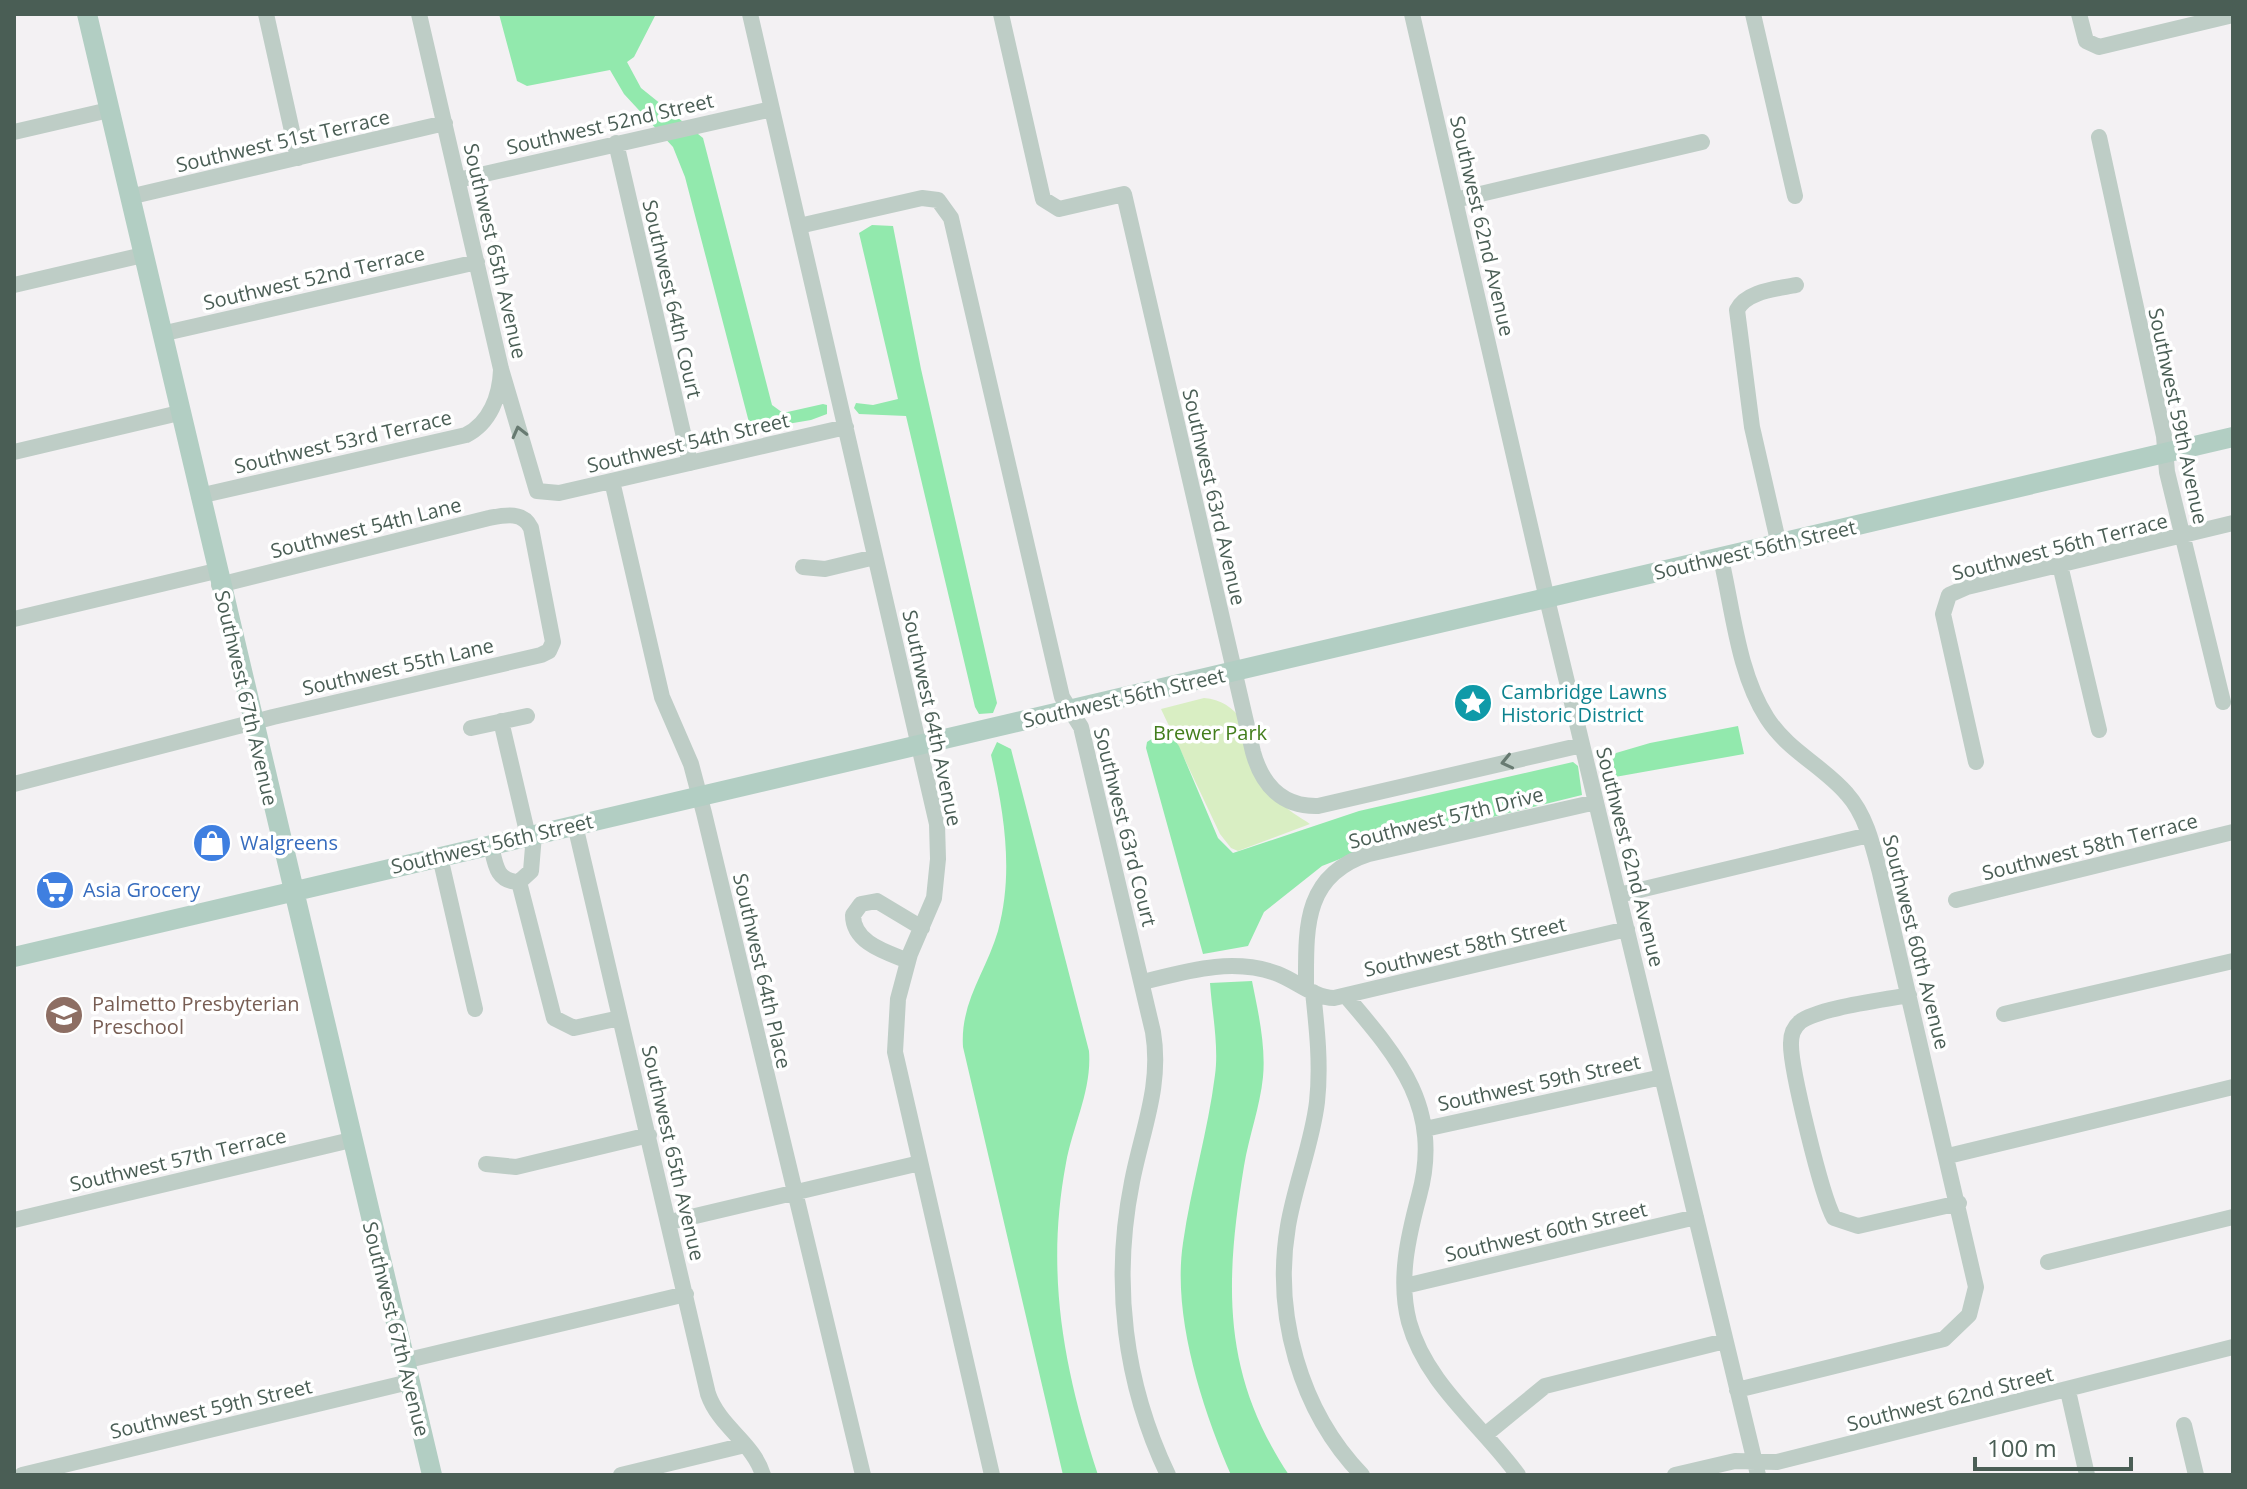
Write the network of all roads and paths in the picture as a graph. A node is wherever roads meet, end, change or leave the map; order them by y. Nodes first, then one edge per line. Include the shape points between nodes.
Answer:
1 (87, 14) edge
2 (266, 14) edge
3 (419, 14) edge
4 (750, 14) edge
5 (1001, 14) edge
6 (1412, 14) edge
7 (1753, 14) edge
8 (2079, 14) edge
9 (2233, 15) edge
10 (772, 109) junction
11 (109, 110) junction
12 (445, 123) junction
13 (14, 132) edge
14 (2099, 137) dead end
15 (1702, 142) dead end
16 (616, 143) junction
17 (298, 158) junction
18 (458, 180) junction
19 (1795, 196) dead end
20 (129, 197) junction
21 (1455, 200) junction
22 (799, 226) junction
23 (143, 255) junction
24 (477, 262) junction
25 (14, 285) edge
26 (1796, 285) dead end
27 (161, 334) junction
28 (501, 369) junction
29 (179, 413) junction
30 (846, 427) junction
31 (2233, 437) edge
32 (14, 452) edge
33 (2166, 453) junction
34 (690, 463) junction
35 (612, 481) junction
36 (540, 492) joint
37 (199, 496) junction
38 (2233, 523) edge
39 (2183, 536) junction
40 (1779, 545) junction
41 (875, 557) junction
42 (1721, 559) junction
43 (2060, 565) junction
44 (803, 567) dead end
45 (218, 578) junction
46 (1547, 599) junction
47 (14, 619) edge
48 (552, 647) joint
49 (1235, 672) junction
50 (2223, 702) dead end
51 (1070, 710) junction
52 (527, 716) dead end
53 (501, 721) junction
54 (252, 724) junction
55 (471, 728) dead end
56 (2099, 730) dead end
57 (1582, 745) junction
58 (919, 746) junction
59 (1976, 762) dead end
60 (14, 784) edge
61 (700, 797) junction
62 (1596, 802) junction
63 (575, 825) junction
64 (2233, 832) edge
65 (531, 835) junction
66 (1869, 835) junction
67 (491, 845) junction
68 (440, 857) junction
69 (519, 882) junction
70 (292, 891) junction
71 (1619, 895) junction
72 (1956, 900) dead end
73 (922, 928) junction
74 (1627, 929) junction
75 (14, 957) edge
76 (908, 961) junction
77 (2233, 961) edge
78 (1143, 982) junction
79 (1310, 989) junction
80 (1909, 995) junction
81 (1346, 996) junction
82 (475, 1009) dead end
83 (2004, 1014) dead end
84 (620, 1018) junction
85 (1662, 1077) junction
86 (2233, 1087) edge
87 (1425, 1129) junction
88 (649, 1135) junction
89 (351, 1140) junction
90 (1948, 1156) junction
91 (920, 1163) junction
92 (486, 1164) dead end
93 (794, 1192) junction
94 (1959, 1203) junction
95 (1696, 1217) junction
96 (2233, 1217) edge
97 (14, 1220) edge
98 (670, 1222) junction
99 (2048, 1262) dead end
100 (1405, 1286) junction
101 (686, 1294) junction
102 (1725, 1341) junction
103 (2233, 1347) edge
104 (404, 1361) junction
105 (409, 1382) junction
106 (1737, 1390) junction
107 (2068, 1391) junction
108 (2184, 1425) dead end
109 (1485, 1435) junction
110 (745, 1445) junction
111 (1756, 1468) edge
112 (22, 1475) edge
113 (432, 1475) edge
114 (621, 1475) edge
115 (763, 1475) edge
116 (863, 1475) edge
117 (992, 1475) edge
118 (1168, 1475) edge
119 (1362, 1475) edge
120 (1518, 1475) edge
121 (1675, 1475) edge
122 (2087, 1475) edge
123 (2196, 1475) edge

1 - 11 main road, Southwest 67th Avenue
2 - 17 street
3 - 12 street, Southwest 65th Avenue
4 - 10 street, Southwest 64th Avenue
5 - 49 street, Southwest 63rd Avenue via 1038,188 1048,205 1059,209 1124,194
6 - 21 street, Southwest 62nd Avenue
7 - 19 street
8 - 9 street via 2085,39 2103,47
10 - 16 street, Southwest 52nd Street
10 - 22 street, Southwest 64th Avenue
11 - 13 street
11 - 20 main road, Southwest 67th Avenue
12 - 17 street, Southwest 51st Terrace
12 - 18 street, Southwest 65th Avenue
14 - 33 street, Southwest 59th Avenue
15 - 21 street
16 - 18 street, Southwest 52nd Street
16 - 34 street, Southwest 64th Court
17 - 20 street, Southwest 51st Terrace
18 - 24 street, Southwest 65th Avenue
20 - 23 main road, Southwest 67th Avenue
21 - 46 street, Southwest 62nd Avenue
22 - 30 street, Southwest 64th Avenue
22 - 51 street, Southwest 63rd Court via 909,200 936,199 945,206 1062,697
23 - 25 street
23 - 27 main road, Southwest 67th Avenue
24 - 27 street, Southwest 52nd Terrace
24 - 28 street, Southwest 65th Avenue
26 - 40 street via 1755,295 1738,307 1752,427
27 - 29 main road, Southwest 67th Avenue
36 -> 28 street, Southwest 65th Avenue via 531,479
28 - 37 street, Southwest 53rd Terrace via 487,417 466,435
29 - 32 street
29 - 37 main road, Southwest 67th Avenue
30 - 34 street, Southwest 54th Street
30 - 41 street, Southwest 64th Avenue
31 - 33 main road, Southwest 56th Street
33 - 39 street, Southwest 59th Avenue
33 - 40 main road, Southwest 56th Street
34 - 35 street, Southwest 54th Street
35 - 36 street, Southwest 54th Street
35 - 61 street, Southwest 64th Place via 662,697
37 - 45 main road, Southwest 67th Avenue
38 - 39 street, Southwest 56th Terrace
39 - 43 street, Southwest 56th Terrace
39 - 50 street, Southwest 59th Avenue
40 - 42 main road, Southwest 56th Street
41 - 44 street via 825,569
41 - 58 street, Southwest 64th Avenue
42 - 46 main road, Southwest 56th Street
42 - 66 street, Southwest 60th Avenue via 1762,709 1787,743 1847,793
43 - 56 street
43 - 59 street, Southwest 56th Terrace via 1963,588 1945,600 1944,619
45 - 47 street
45 - 48 street, Southwest 54th Lane via 489,518 523,518 531,528
45 - 54 main road, Southwest 67th Avenue
46 - 49 main road, Southwest 56th Street
46 - 57 street, Southwest 62nd Avenue
48 - 54 street, Southwest 55th Lane via 541,655
49 - 51 main road, Southwest 56th Street
57 -> 49 street, Southwest 63rd Avenue via 1318,806 1300,805 1269,786 1256,763
51 - 58 main road, Southwest 56th Street
51 - 78 street, Southwest 63rd Court via 1081,727
52 - 53 street
53 - 55 street
53 - 65 street
54 - 60 street, Southwest 55th Lane
54 - 70 main road, Southwest 67th Avenue
57 - 62 street, Southwest 62nd Avenue
58 - 61 main road, Southwest 56th Street
58 - 73 street, Southwest 64th Avenue via 938,847 934,898
61 - 63 main road, Southwest 56th Street
61 - 93 street, Southwest 64th Place
62 - 71 street, Southwest 62nd Avenue
62 - 79 street, Southwest 57th Drive via 1345,863 1325,882 1309,918
63 - 65 main road, Southwest 56th Street
63 - 84 street, Southwest 65th Avenue
64 - 72 street, Southwest 58th Terrace
65 - 67 main road, Southwest 56th Street
65 - 69 street via 531,871
66 - 71 street
66 - 80 street, Southwest 60th Avenue
67 - 68 main road, Southwest 56th Street
67 - 69 street via 499,874
68 - 70 main road, Southwest 56th Street
68 - 82 street
69 - 84 street via 554,1018 574,1028
70 - 75 main road, Southwest 56th Street
70 - 89 main road, Southwest 67th Avenue
71 - 74 street, Southwest 62nd Avenue
73 - 76 street, Southwest 64th Avenue
73 - 76 street via 877,901 861,904 853,915 862,938
74 - 81 street, Southwest 58th Street
74 - 85 street, Southwest 62nd Avenue
76 - 91 street, Southwest 64th Avenue via 894,1041
77 - 83 street
78 - 79 street, Southwest 58th Street via 1232,965 1268,971
78 - 118 street, Southwest 63rd Court via 1156,1080 1126,1216 1122,1301 1135,1384
79 - 81 street, Southwest 58th Street via 1325,998
79 - 119 street via 1318,1089 1288,1227 1286,1309 1304,1383 1331,1435
80 - 90 street, Southwest 60th Avenue
80 - 94 street via 1815,1015 1795,1027 1792,1057 1824,1192 1837,1220 1849,1225
81 - 87 street via 1401,1063
84 - 88 street, Southwest 65th Avenue
85 - 87 street, Southwest 59th Street
85 - 95 street, Southwest 62nd Avenue
86 - 90 street
87 - 100 street via 1425,1165 1408,1240
88 - 92 street via 516,1167
88 - 98 street, Southwest 65th Avenue
89 - 97 street, Southwest 57th Terrace
89 - 104 main road, Southwest 67th Avenue
90 - 94 street, Southwest 60th Avenue
91 - 93 street
91 - 117 street, Southwest 64th Avenue
93 - 98 street
93 - 116 street, Southwest 64th Place
94 - 106 street, Southwest 60th Avenue via 1976,1287 1961,1326 1930,1343
95 - 100 street, Southwest 60th Street
95 - 102 street, Southwest 62nd Avenue
96 - 99 street
98 - 101 street, Southwest 65th Avenue
100 - 109 street via 1409,1321 1426,1360
101 - 104 street
101 - 110 street, Southwest 65th Avenue via 711,1403
102 - 106 street, Southwest 62nd Avenue
102 - 109 street via 1545,1386
103 - 107 street, Southwest 62nd Street
104 - 105 main road, Southwest 67th Avenue
105 - 112 street, Southwest 59th Street
105 - 113 main road, Southwest 67th Avenue
106 - 111 street, Southwest 62nd Avenue
107 - 111 street, Southwest 62nd Street
107 - 122 street
108 - 123 street
109 - 120 street
110 - 114 street
110 - 115 street, Southwest 65th Avenue
111 - 121 street, Southwest 62nd Street via 1735,1461

